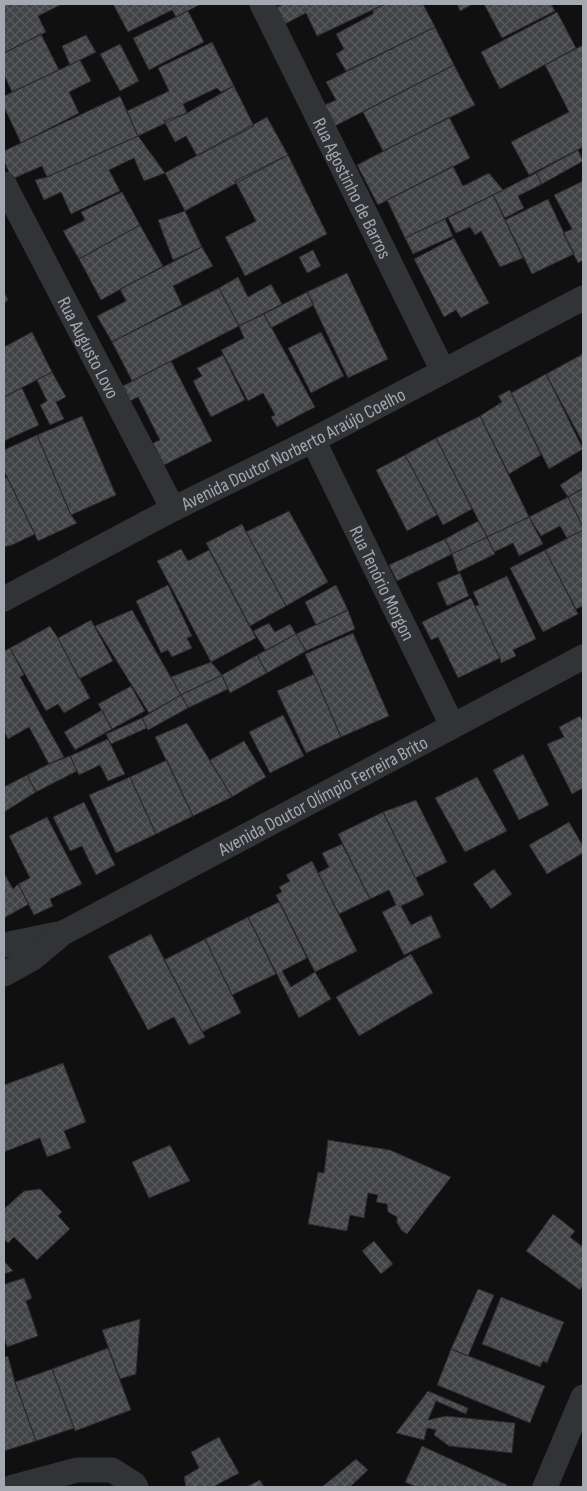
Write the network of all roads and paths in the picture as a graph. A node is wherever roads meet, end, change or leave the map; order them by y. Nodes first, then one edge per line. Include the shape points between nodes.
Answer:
1 (262, 4) edge
2 (4, 184) edge
3 (583, 298) edge
4 (443, 371) junction
5 (313, 440) junction
6 (173, 509) junction
7 (4, 599) edge
8 (583, 657) edge
9 (452, 725) junction
10 (62, 933) junction
11 (4, 945) edge
12 (4, 974) edge
13 (583, 1397) edge
14 (13, 1487) edge
15 (136, 1487) edge
16 (545, 1487) edge

1 - 4 street, Rua Agostinho de Barros
2 - 6 street, Rua Augusto Lovo
3 - 4 street, Avenida Doutor Norberto Araújo Coelho
4 - 5 street, Avenida Doutor Norberto Araújo Coelho
5 - 6 street, Avenida Doutor Norberto Araújo Coelho
5 - 9 street, Rua Tenório Morgon
6 - 7 street, Avenida Doutor Norberto Araújo Coelho
8 - 9 street, Avenida Doutor Olímpio Ferreira Brito
9 - 10 street, Avenida Doutor Olímpio Ferreira Brito
10 - 11 street, Avenida Doutor Olímpio Ferreira Brito
10 - 12 street, Avenida Doutor Olímpio Ferreira Brito via 33,958
13 - 16 street
14 - 15 street via 77,1470 112,1470

